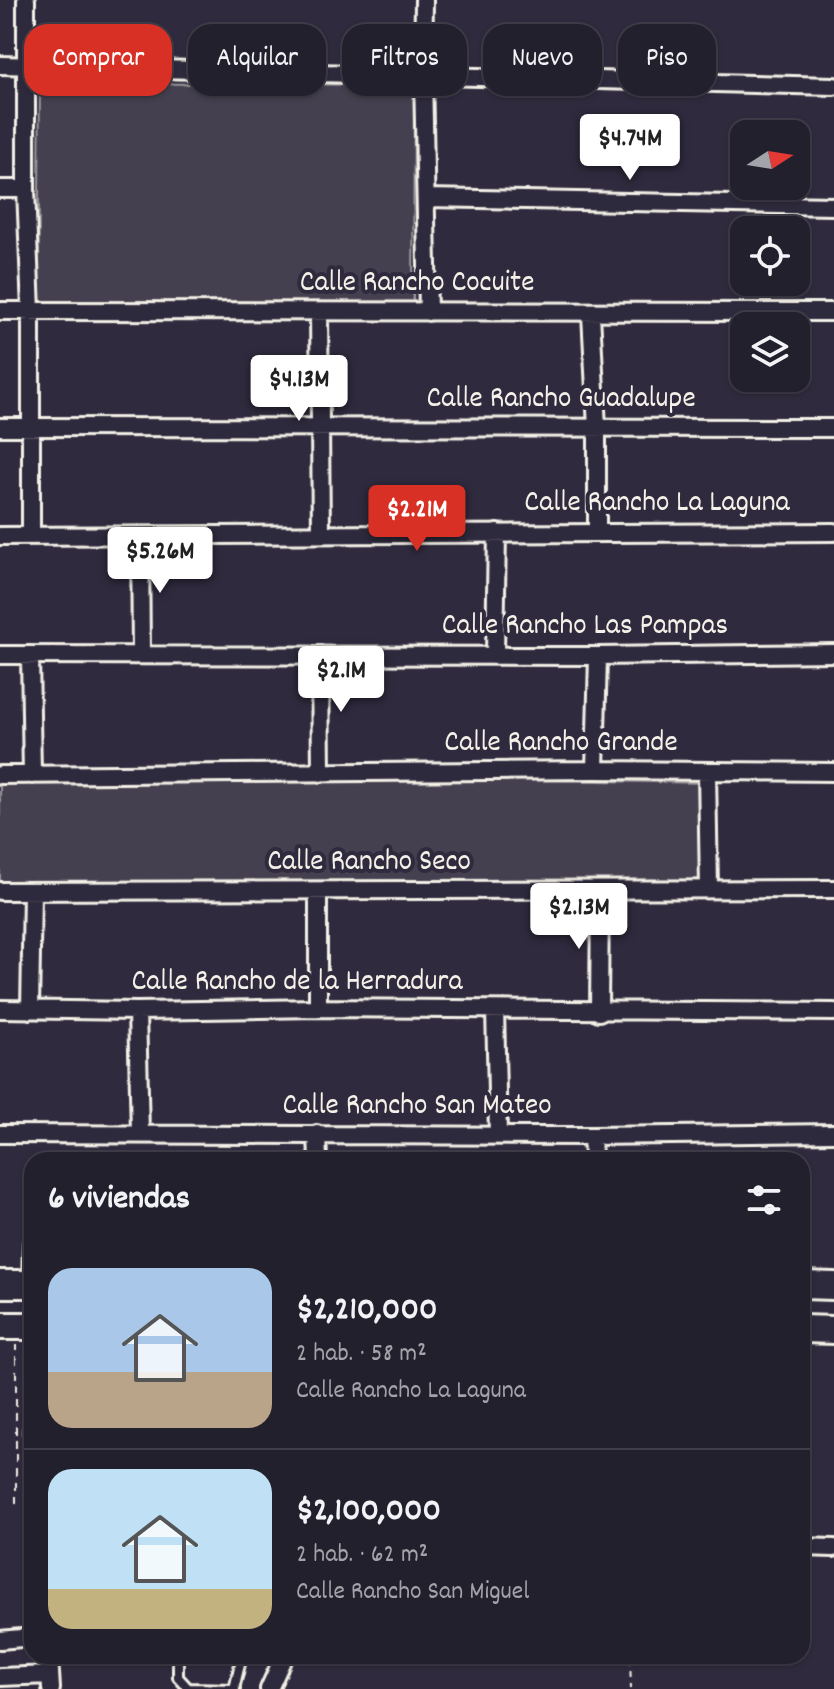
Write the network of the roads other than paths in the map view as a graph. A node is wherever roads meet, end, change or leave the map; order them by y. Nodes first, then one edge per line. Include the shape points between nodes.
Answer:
1 (26, 0) edge
2 (424, 0) edge
3 (26, 24) edge
4 (424, 24) edge
5 (0, 65) edge
6 (24, 66) edge
7 (172, 69) edge
8 (342, 73) edge
9 (467, 76) edge
10 (834, 86) edge
11 (27, 96) edge
12 (424, 96) edge
13 (0, 189) edge
14 (26, 189) junction
15 (426, 198) junction
16 (834, 206) edge
17 (0, 311) edge
18 (31, 311) junction
19 (319, 312) junction
20 (428, 312) junction
21 (834, 312) edge
22 (591, 314) junction
23 (0, 427) edge
24 (32, 427) junction
25 (319, 428) junction
26 (597, 428) junction
27 (834, 428) edge
28 (597, 532) junction
29 (834, 532) edge
30 (497, 533) junction
31 (321, 534) junction
32 (0, 536) edge
33 (31, 536) junction
34 (140, 536) junction
35 (834, 653) edge
36 (141, 654) junction
37 (0, 655) edge
38 (30, 655) junction
39 (320, 655) junction
40 (495, 655) junction
41 (598, 656) junction
42 (595, 770) junction
43 (707, 772) junction
44 (834, 772) edge
45 (321, 773) junction
46 (0, 775) edge
47 (32, 775) junction
48 (709, 889) junction
49 (834, 889) edge
50 (0, 891) edge
51 (318, 891) junction
52 (600, 891) junction
53 (32, 892) junction
54 (318, 1008) junction
55 (0, 1009) edge
56 (30, 1010) junction
57 (495, 1010) junction
58 (137, 1011) junction
59 (599, 1012) junction
60 (834, 1012) edge
61 (140, 1133) junction
62 (834, 1133) edge
63 (0, 1134) edge
64 (317, 1134) junction
65 (498, 1134) junction
66 (592, 1136) junction
67 (318, 1152) edge
68 (593, 1152) edge
69 (0, 1284) edge
70 (24, 1284) edge
71 (810, 1285) edge
72 (834, 1286) edge
73 (810, 1329) edge
74 (834, 1330) edge
75 (810, 1547) edge
76 (834, 1548) edge
77 (24, 1638) edge
78 (0, 1640) edge
79 (178, 1664) edge
80 (240, 1664) edge
81 (280, 1664) edge
82 (0, 1677) edge
83 (51, 1682) edge
84 (235, 1689) edge
85 (269, 1689) edge

1 - 3 street
2 - 4 street
5 - 6 street
7 - 8 street
9 - 10 street
11 - 14 street
12 - 15 street
13 - 14 street
14 - 18 street
15 - 16 street
15 - 20 street
17 - 18 street, Calle Rancho Cocuite
18 - 19 street, Calle Rancho Cocuite
18 - 24 street
19 - 20 street, Calle Rancho Cocuite
19 - 25 street
20 - 22 street, Calle Rancho Cocuite
21 - 22 street, Calle Rancho Cocuite
22 - 26 street
23 - 24 street, Calle Rancho Guadalupe
24 - 25 street, Calle Rancho Guadalupe
24 - 33 street
25 - 26 street, Calle Rancho Guadalupe
25 - 31 street
26 - 27 street, Calle Rancho Guadalupe
26 - 28 street
28 - 29 street, Calle Rancho La Laguna
28 - 30 street, Calle Rancho La Laguna
30 - 31 street, Calle Rancho La Laguna
30 - 40 street
31 - 34 street, Calle Rancho La Laguna
32 - 33 street, Calle Rancho La Laguna
33 - 34 street, Calle Rancho La Laguna
34 - 36 street
35 - 41 street, Calle Rancho Las Pampas
36 - 38 street, Calle Rancho Las Pampas
36 - 39 street, Calle Rancho Las Pampas
37 - 38 street, Calle Rancho Las Pampas
38 - 47 street
39 - 40 street, Calle Rancho Las Pampas
39 - 45 street
40 - 41 street, Calle Rancho Las Pampas
41 - 42 street
42 - 43 street, Calle Rancho Grande
42 - 45 street, Calle Rancho Grande
43 - 44 street, Calle Rancho Grande
43 - 48 street
45 - 47 street, Calle Rancho Grande
46 - 47 street, Calle Rancho Grande
48 - 49 street, Calle Rancho Seco
48 - 52 street, Calle Rancho Seco
50 - 53 street, Calle Rancho Seco
51 - 52 street, Calle Rancho Seco
51 - 53 street, Calle Rancho Seco
51 - 54 street
52 - 59 street
53 - 56 street
54 - 57 street, Calle Rancho de la Herradura
54 - 58 street, Calle Rancho de la Herradura
55 - 56 street, Calle Rancho de la Herradura
56 - 58 street, Calle Rancho de la Herradura
57 - 59 street, Calle Rancho de la Herradura
57 - 65 street
58 - 61 street
59 - 60 street, Calle Rancho de la Herradura
61 - 63 street, Calle Rancho San Mateo
61 - 64 street, Calle Rancho San Mateo
62 - 66 street, Calle Rancho San Mateo
64 - 65 street, Calle Rancho San Mateo
64 - 67 street
65 - 66 street, Calle Rancho San Mateo
66 - 68 street
69 - 70 main road
71 - 72 main road
73 - 74 main road
75 - 76 street
77 - 78 street
79 - 84 lane via 178,1677 188,1688
80 - 84 lane
81 - 85 street
82 - 83 street

